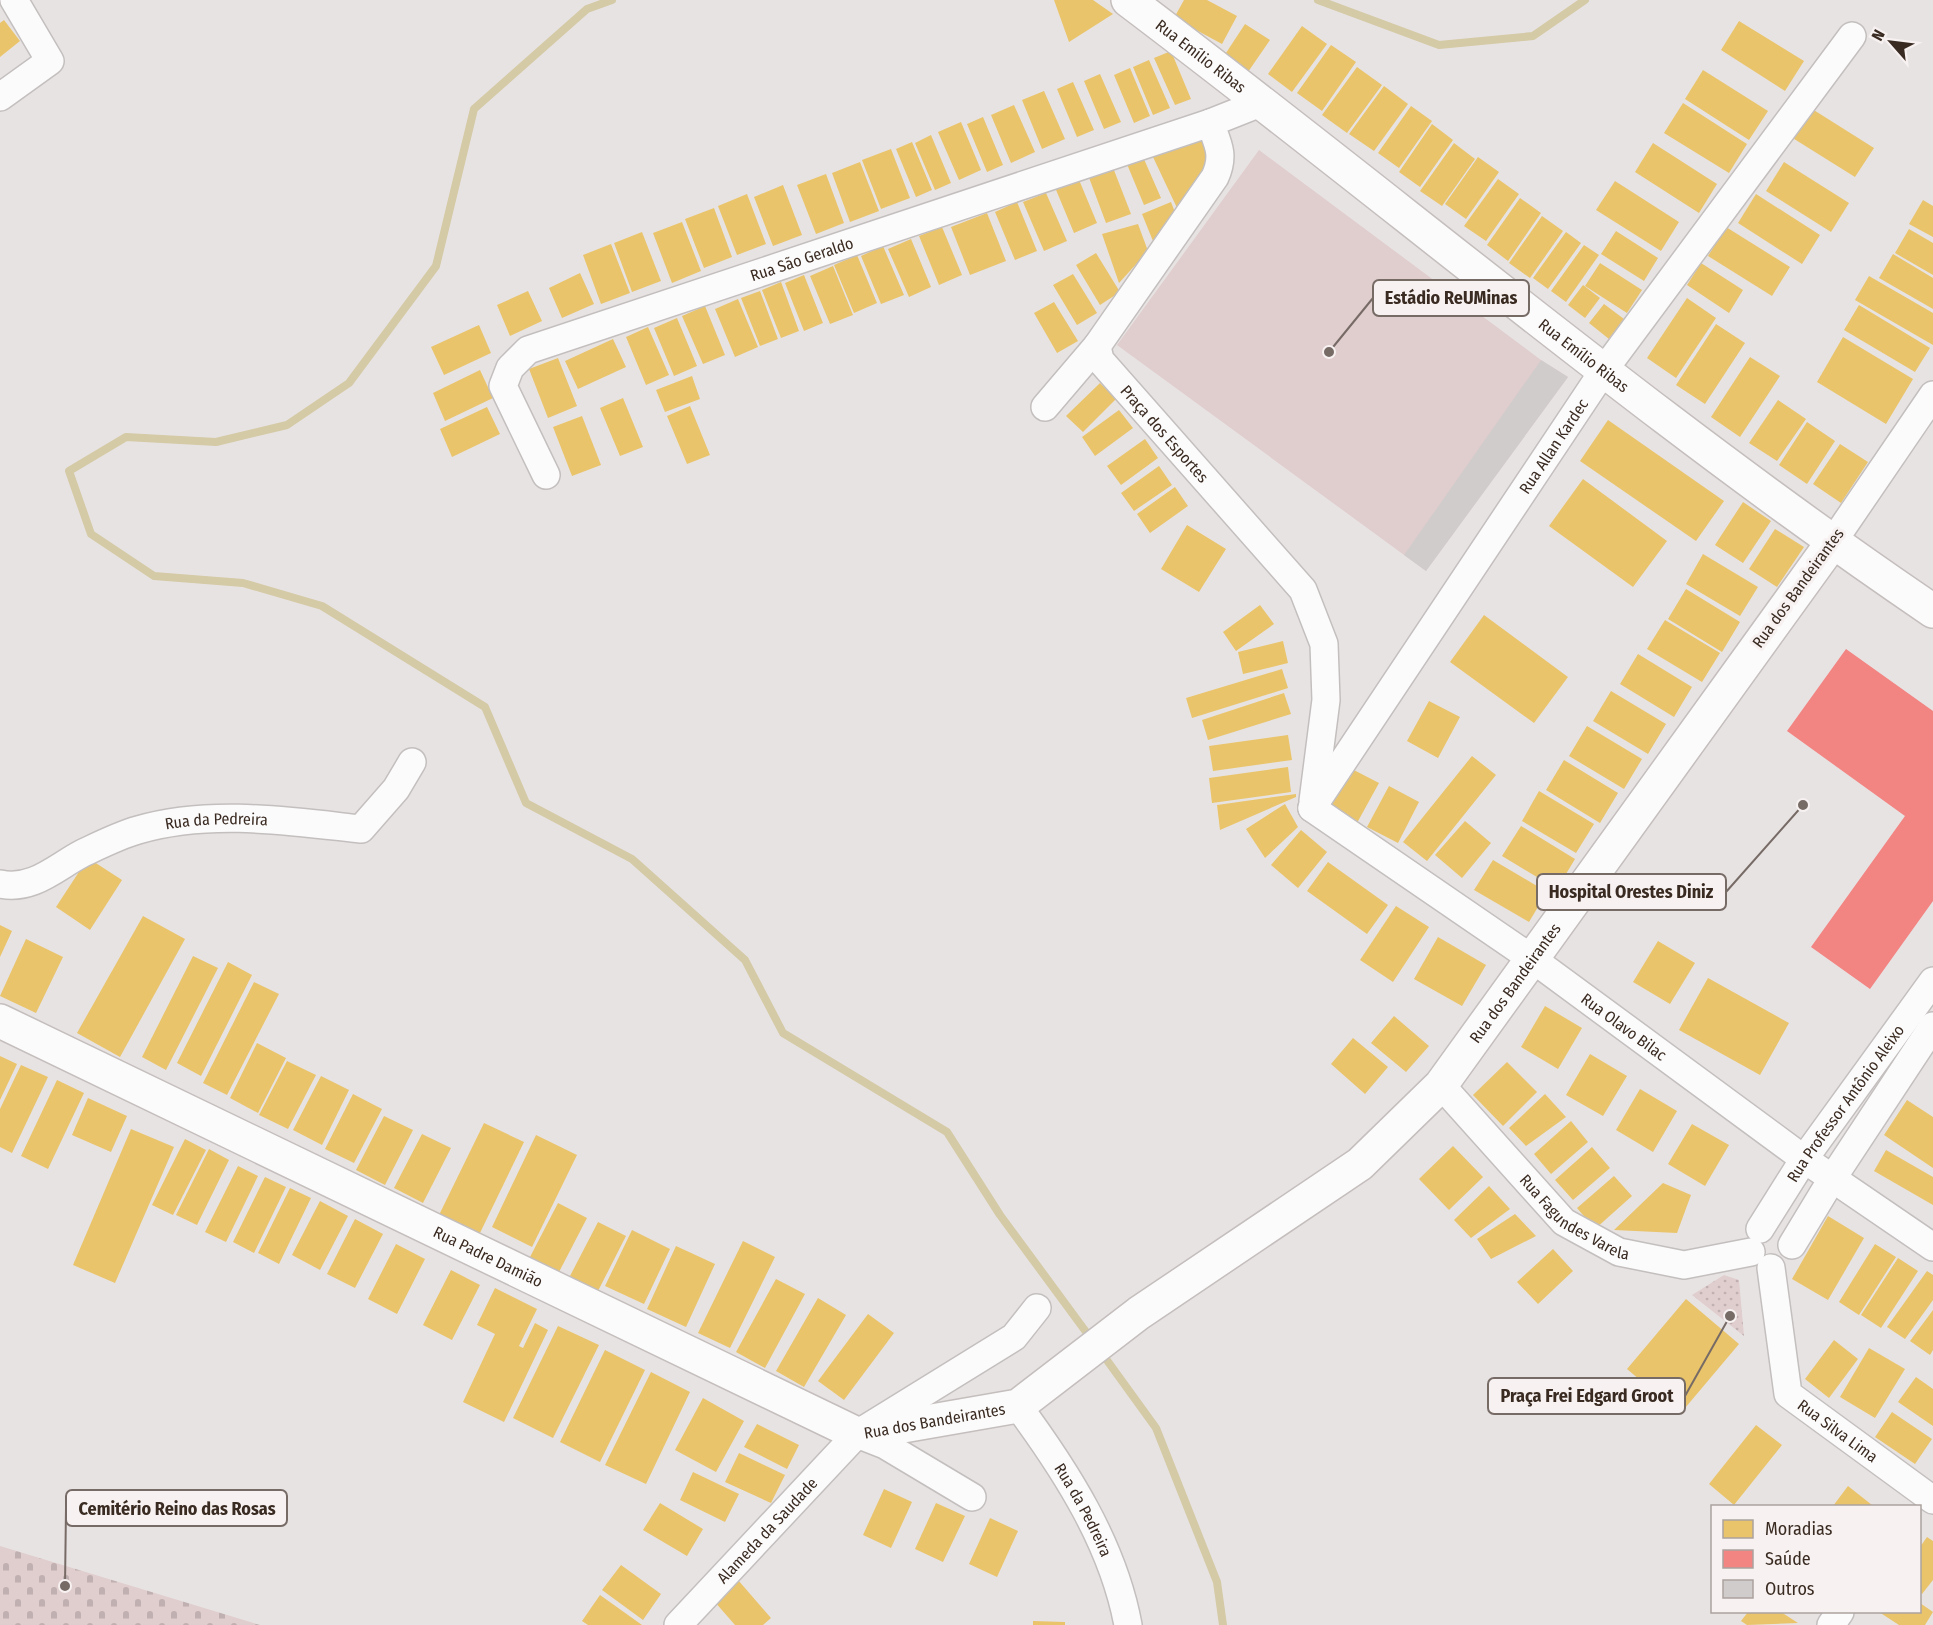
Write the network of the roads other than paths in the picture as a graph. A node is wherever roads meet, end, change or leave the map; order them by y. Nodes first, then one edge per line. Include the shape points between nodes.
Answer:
1 (14, 0) edge
2 (1128, 0) edge
3 (1852, 36) dead end
4 (0, 98) edge
5 (1263, 102) junction
6 (1210, 123) junction
7 (1097, 346) junction
8 (1604, 370) junction
9 (1933, 395) edge
10 (1045, 407) dead end
11 (546, 475) dead end
12 (1832, 543) junction
13 (1933, 611) edge
14 (412, 762) dead end
15 (1312, 808) junction
16 (0, 884) edge
17 (1531, 958) junction
18 (1933, 981) edge
19 (0, 1021) edge
20 (1933, 1026) edge
21 (1441, 1085) junction
22 (1804, 1160) junction
23 (1832, 1179) junction
24 (1792, 1245) junction
25 (1933, 1247) edge
26 (1760, 1249) junction
27 (1037, 1308) dead end
28 (1018, 1406) junction
29 (857, 1434) junction
30 (1926, 1495) edge
31 (972, 1497) dead end
32 (678, 1625) edge
33 (1128, 1625) edge

1 - 4 street via 50,61
2 - 5 street, Rua Emílio Ribas
3 - 8 street, Rua Allan Kardec
5 - 6 street
5 - 8 street, Rua Emílio Ribas
6 - 7 street via 1220,149 1221,164 1215,177
6 - 11 street, Rua São Geraldo via 528,350 510,368 503,386
7 - 10 street
7 - 15 street, Praça dos Esportes via 1100,360 1303,591 1324,644 1326,700
8 - 12 street, Rua Emílio Ribas
8 - 15 street, Rua Allan Kardec
9 - 12 street, Rua dos Bandeirantes
12 - 13 street, Rua Emílio Ribas
12 - 17 street, Rua dos Bandeirantes
14 - 16 street, Rua da Pedreira via 396,789 361,829 265,818 204,820 138,830 84,853 35,882
15 - 17 street, Rua Olavo Bilac
17 - 21 street, Rua dos Bandeirantes
17 - 22 street, Rua Olavo Bilac
18 - 22 street, Rua Professor Antônio Aleixo
19 - 29 street, Rua Padre Damião
20 - 23 street, Rua Professor Antônio Aleixo
21 - 26 street, Rua Fagundes Varela via 1564,1222 1618,1252 1684,1265
21 - 28 street, Rua dos Bandeirantes via 1360,1164 1139,1313
22 - 23 street, Rua Olavo Bilac
22 - 26 street, Rua Professor Antônio Aleixo
23 - 24 street, Rua Professor Antônio Aleixo
23 - 25 street, Rua Olavo Bilac
24 - 26 street, Rua Professor Antônio Aleixo via 1782,1264
24 - 26 street via 1780,1227 1769,1226
26 - 30 street, Rua Silva Lima via 1788,1394
27 - 29 street, Rua dos Bandeirantes via 1014,1337
28 - 29 street, Rua dos Bandeirantes
28 - 33 street, Rua da Pedreira via 1059,1462 1095,1531
29 - 31 street, Rua Padre Damião via 885,1445
29 - 32 street, Alameda da Saudade

